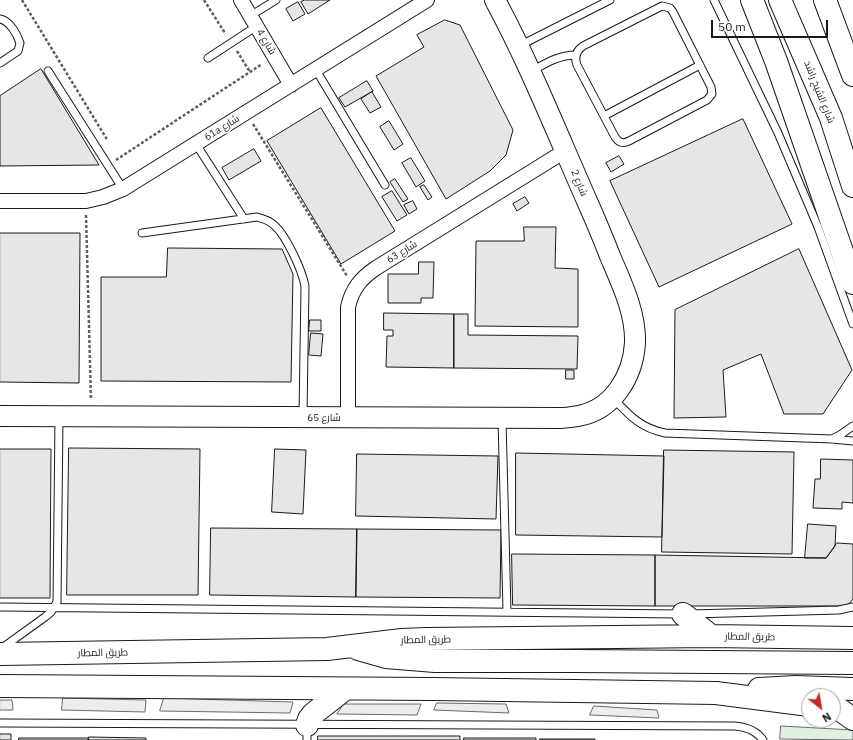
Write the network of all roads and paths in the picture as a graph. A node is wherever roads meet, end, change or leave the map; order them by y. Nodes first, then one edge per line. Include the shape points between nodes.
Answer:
1 (22, 0) edge
2 (241, 0) edge
3 (276, 0) edge
4 (427, 0) edge
5 (610, 0) edge
6 (714, 0) edge
7 (752, 0) edge
8 (780, 0) edge
9 (794, 0) edge
10 (825, 0) edge
11 (498, 2) edge
12 (0, 19) edge
13 (254, 21) junction
14 (519, 46) junction
15 (576, 55) junction
16 (275, 56) junction
17 (208, 58) dead end
18 (0, 63) edge
19 (700, 65) junction
20 (48, 70) dead end
21 (316, 70) junction
22 (530, 72) junction
23 (853, 75) edge
24 (291, 85) junction
25 (246, 113) junction
26 (604, 116) junction
27 (831, 118) junction
28 (196, 144) junction
29 (110, 145) dead end
30 (565, 151) junction
31 (114, 152) dead end
32 (118, 158) junction
33 (108, 165) junction
34 (385, 185) dead end
35 (853, 186) edge
36 (122, 189) junction
37 (86, 200) junction
38 (0, 201) edge
39 (244, 219) junction
40 (142, 233) dead end
41 (853, 283) edge
42 (355, 288) junction
43 (853, 324) edge
44 (629, 372) joint
45 (612, 398) junction
46 (0, 416) edge
47 (59, 416) junction
48 (92, 416) junction
49 (303, 418) junction
50 (348, 418) junction
51 (502, 418) junction
52 (853, 426) edge
53 (832, 439) junction
54 (853, 441) edge
55 (0, 607) edge
56 (54, 607) junction
57 (853, 607) edge
58 (507, 611) junction
59 (683, 614) junction
60 (853, 627) edge
61 (711, 636) junction
62 (823, 638) junction
63 (853, 638) edge
64 (349, 647) junction
65 (0, 649) edge
66 (0, 654) edge
67 (853, 663) edge
68 (0, 686) edge
69 (345, 689) junction
70 (853, 689) edge
71 (716, 694) junction
72 (801, 704) edge
73 (0, 723) edge
74 (307, 732) edge
75 (763, 740) edge

1 - 29 path
2 - 13 street, شارع 4
3 - 13 lane
4 - 21 street, 61a شارع
5 - 14 lane
6 - 43 lane via 778,133 818,227
7 - 41 main road via 776,61
8 - 27 main road, شارع الشيخ راشد
9 - 27 main road via 818,60
10 - 23 main road
11 - 14 street, شارع 2
12 - 18 lane via 9,23 20,43 18,51
13 - 16 street, شارع 4
13 - 17 lane
14 - 22 street, شارع 2
15 - 19 lane via 583,46 662,6 670,8 673,12
15 - 22 lane via 556,58
15 - 26 lane via 577,65
16 - 24 street, شارع 4
16 - 32 path
19 - 26 lane
19 - 26 lane via 712,90 707,100 625,143 617,140
20 - 33 lane
21 - 24 street, 61a شارع
21 - 34 lane
22 - 30 street, شارع 2
24 - 25 street, 61a شارع
25 - 28 street, 61a شارع
25 - 42 path
27 - 35 main road, شارع الشيخ راشد
28 - 36 street, 61a شارع
28 - 39 lane
30 - 42 street, شارع 63 via 376,268 360,280
30 - 44 street, شارع 2 via 616,270 632,315 635,344
31 - 32 path
32 - 33 path
33 - 36 lane
36 - 37 street, 61a شارع via 103,197
37 - 38 street, 61a شارع
37 - 48 path
39 - 40 lane
39 - 49 lane via 257,217 275,225 300,266 303,276
42 - 50 street, شارع 63 via 350,297 348,316
44 - 45 street, شارع 65
45 - 51 street, شارع 65 via 597,409 579,416
45 - 53 lane via 634,419 653,431
46 - 47 street, شارع 65
47 - 48 street, شارع 65
47 - 56 lane via 58,596
48 - 49 street, شارع 65
49 - 50 street, شارع 65
50 - 51 street, شارع 65
51 - 58 lane
52 - 53 lane
53 - 54 lane
55 - 56 lane
56 - 58 lane
56 - 65 lane via 45,617
57 - 59 lane via 838,610
58 - 59 lane
59 - 61 main road
60 - 62 main road
61 - 62 main road, طريق المطار
61 - 64 main road, طريق المطار via 402,640
62 - 63 main road, طريق المطار
64 - 66 main road, طريق المطار via 303,650
64 - 67 main road via 386,657 435,661
68 - 69 main road
69 - 71 main road
69 - 74 main road via 313,714 309,719
70 - 71 main road via 774,688
71 - 72 main road
73 - 74 lane
74 - 75 lane via 735,726 748,728 760,735

